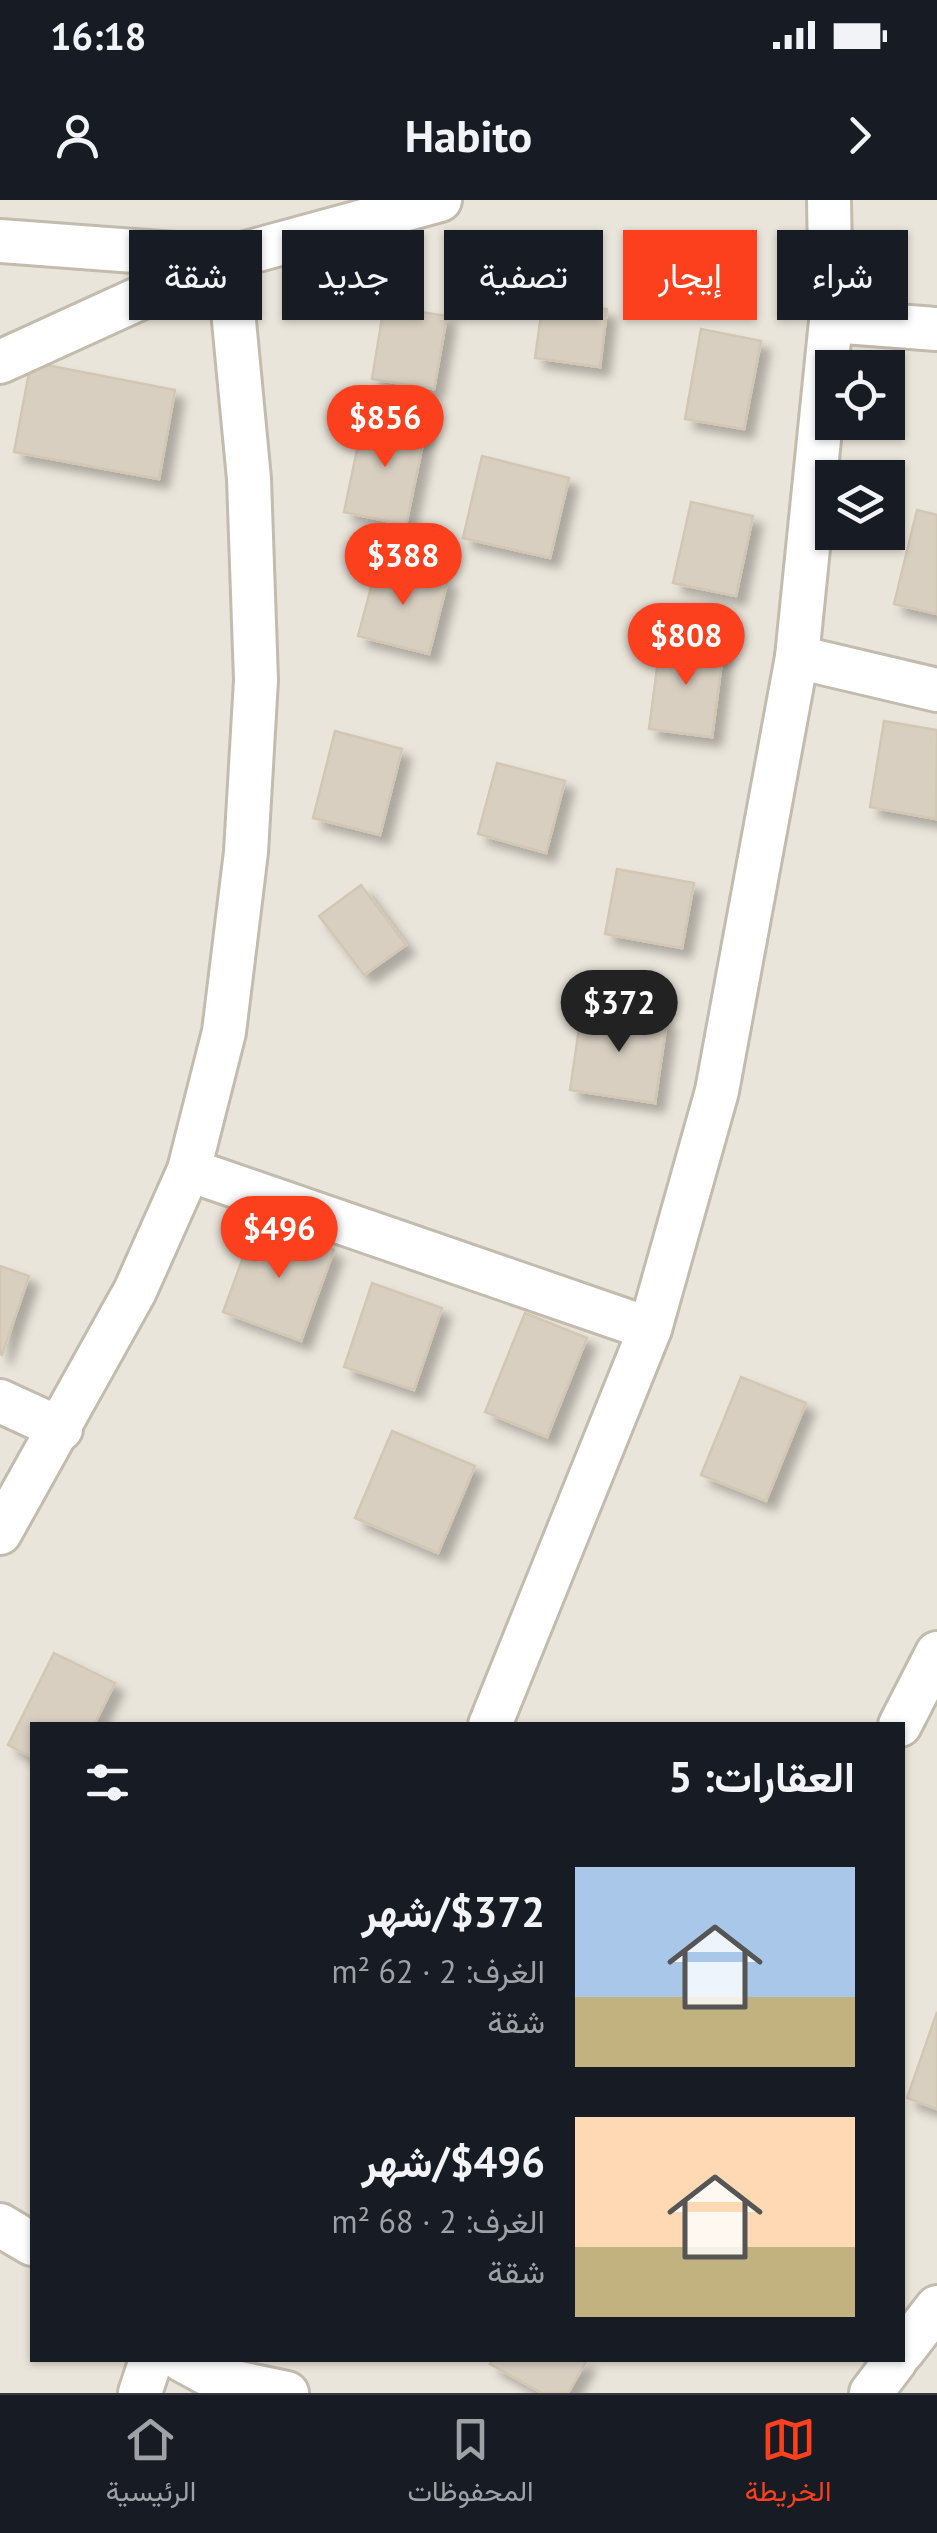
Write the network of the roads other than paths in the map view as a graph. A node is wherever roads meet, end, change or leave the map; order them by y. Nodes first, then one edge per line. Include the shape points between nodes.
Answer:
1 (440, 200) edge
2 (829, 200) edge
3 (0, 241) edge
4 (262, 249) edge
5 (129, 251) edge
6 (129, 303) edge
7 (234, 320) edge
8 (831, 321) junction
9 (937, 329) edge
10 (0, 362) edge
11 (797, 657) junction
12 (937, 690) edge
13 (190, 1170) junction
14 (650, 1329) junction
15 (0, 1402) edge
16 (61, 1429) junction
17 (0, 1533) edge
18 (937, 1653) edge
19 (491, 1722) edge
20 (902, 1722) edge
21 (0, 2225) edge
22 (30, 2243) edge
23 (937, 2307) edge
24 (905, 2348) edge
25 (150, 2362) edge
26 (274, 2362) edge
27 (894, 2362) edge
28 (204, 2373) edge
29 (140, 2393) edge
30 (287, 2393) edge
31 (299, 2393) edge
32 (871, 2393) edge

1 - 4 street
2 - 8 street
3 - 5 street
6 - 10 street
7 - 13 street via 249,479 256,680 246,852 224,1032
8 - 9 street
8 - 11 street
11 - 12 street
11 - 14 street via 717,1090
13 - 14 street
13 - 16 street
14 - 19 street
15 - 16 street
16 - 17 street
18 - 20 street
21 - 22 street
23 - 24 street
25 - 29 street
26 - 31 street
27 - 32 street
28 - 30 street

